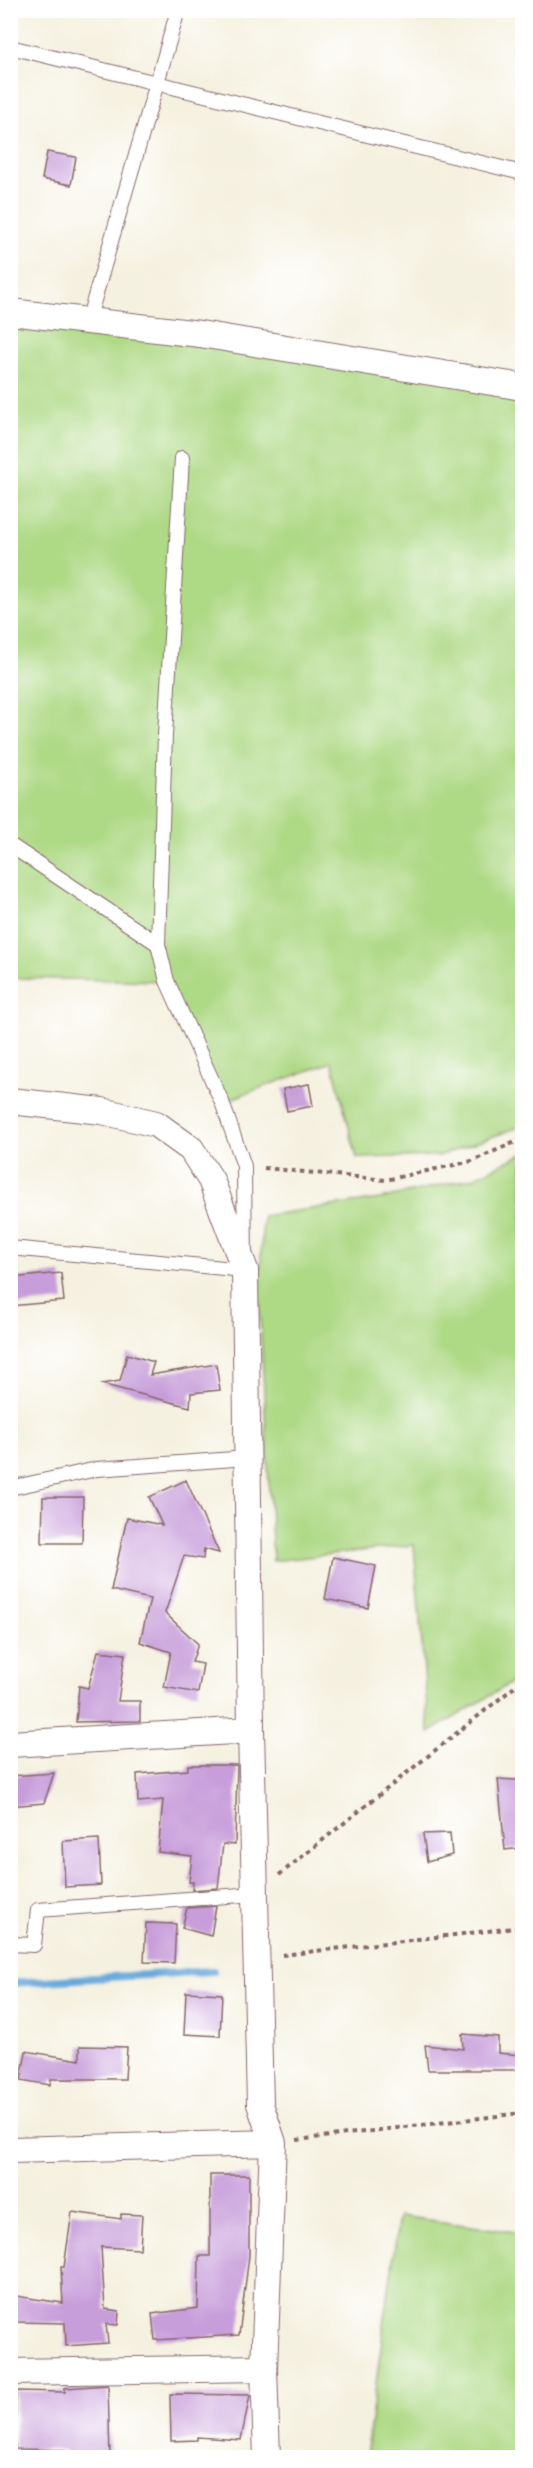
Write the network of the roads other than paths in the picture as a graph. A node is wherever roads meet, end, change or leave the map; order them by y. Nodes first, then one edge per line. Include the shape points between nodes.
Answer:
1 (178, 10) edge
2 (10, 47) edge
3 (157, 85) junction
4 (522, 173) edge
5 (10, 312) edge
6 (88, 321) junction
7 (522, 387) edge
8 (182, 458) dead end
9 (10, 845) edge
10 (158, 944) junction
11 (10, 1101) edge
12 (10, 1248) edge
13 (245, 1270) junction
14 (248, 1458) junction
15 (10, 1488) edge
16 (251, 1730) junction
17 (10, 1744) edge
18 (255, 1894) junction
19 (10, 1944) edge
20 (273, 2143) junction
21 (10, 2150) edge
22 (264, 2368) junction
23 (10, 2372) edge
24 (267, 2457) edge

1 - 3 lane
2 - 3 lane
3 - 4 lane
3 - 6 lane
5 - 6 street
6 - 7 street via 211,336
8 - 10 lane via 165,735
9 - 10 lane
10 - 13 lane via 167,981 222,1102 244,1166
11 - 13 street via 102,1111 156,1124 191,1149 211,1180
12 - 13 lane
13 - 14 street
14 - 15 lane via 97,1469
14 - 16 street
16 - 17 street
16 - 18 street
18 - 19 lane via 38,1910 34,1945
18 - 20 street via 260,2104
20 - 21 street
20 - 22 street
22 - 23 street
22 - 24 street

